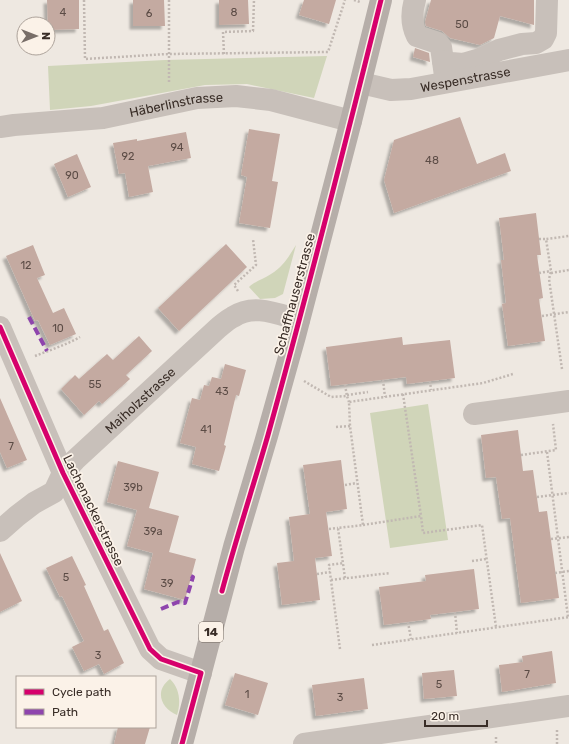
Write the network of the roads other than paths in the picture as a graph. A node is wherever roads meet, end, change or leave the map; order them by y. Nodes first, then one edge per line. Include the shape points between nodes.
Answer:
1 (381, 0) edge
2 (415, 0) edge
3 (547, 0) edge
4 (569, 60) edge
5 (443, 61) junction
6 (361, 83) junction
7 (446, 83) junction
8 (351, 121) junction
9 (0, 127) edge
10 (299, 320) junction
11 (0, 327) edge
12 (560, 402) edge
13 (474, 414) dead end
14 (63, 473) junction
15 (0, 531) edge
16 (201, 672) junction
17 (569, 706) edge
18 (394, 737) edge
19 (182, 744) edge
20 (304, 744) edge

1 - 6 main road, Schaffhauserstrasse / 14
2 - 5 street via 413,29 417,36 438,43
3 - 5 street via 546,33 543,39 536,43 499,50 463,64
4 - 7 street, Wespenstrasse
5 - 7 street
6 - 7 street, Wespenstrasse via 392,90
6 - 8 main road, Schaffhauserstrasse / 14
8 - 9 street, Häberlinstrasse via 271,100 236,96 197,98 102,118
8 - 10 main road, Schaffhauserstrasse / 14
10 - 14 street, Maiholzstrasse via 262,310 249,310 233,316
10 - 16 main road, Schaffhauserstrasse / 14
11 - 14 street, Lachenackerstrasse
12 - 13 street
14 - 15 street, Maiholzstrasse via 54,492 34,503
14 - 16 street, Lachenackerstrasse via 150,649 161,659
16 - 19 main road, Schaffhauserstrasse / 14
17 - 18 street
18 - 20 street

